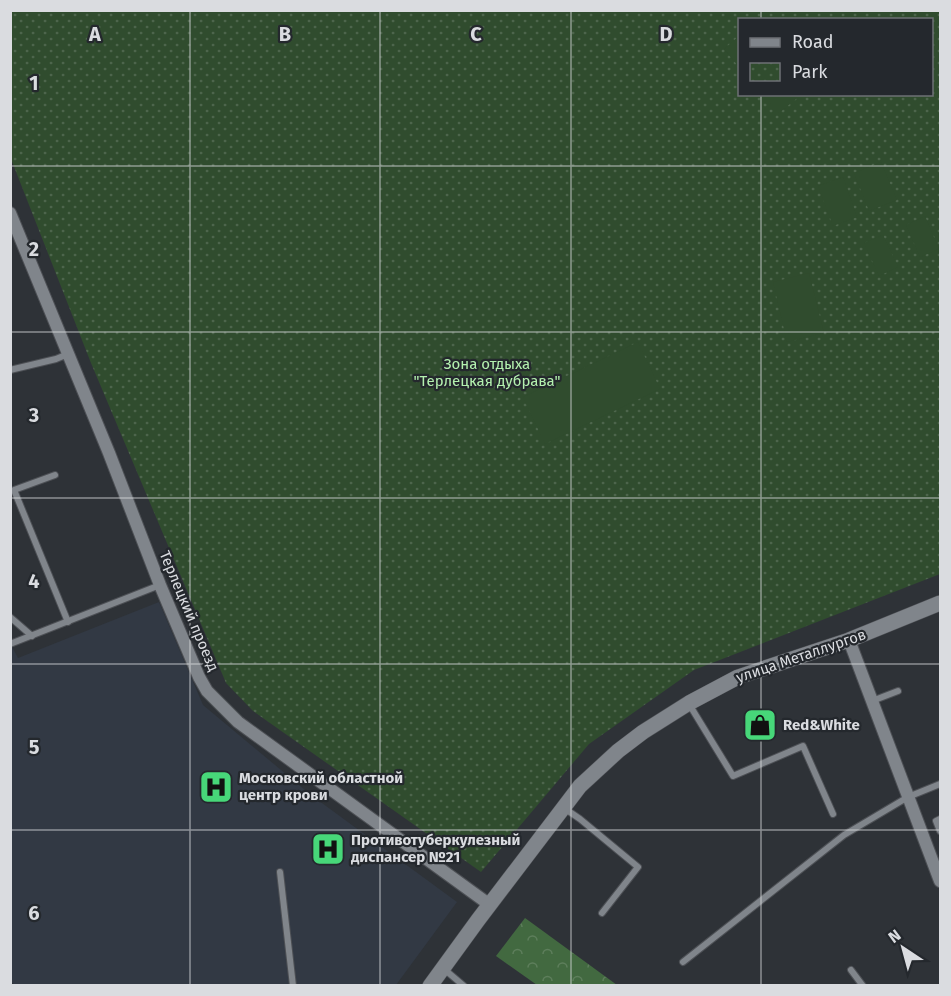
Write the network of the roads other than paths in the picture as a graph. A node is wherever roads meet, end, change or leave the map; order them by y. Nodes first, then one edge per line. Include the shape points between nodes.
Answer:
1 (10, 213) edge
2 (68, 354) junction
3 (10, 369) edge
4 (55, 475) dead end
5 (160, 585) junction
6 (940, 603) edge
7 (10, 618) edge
8 (68, 622) junction
9 (32, 636) junction
10 (849, 640) junction
11 (10, 644) edge
12 (898, 691) dead end
13 (872, 701) junction
14 (689, 703) junction
15 (940, 784) edge
16 (908, 797) junction
17 (564, 808) junction
18 (833, 814) dead end
19 (940, 819) edge
20 (940, 831) edge
21 (280, 872) dead end
22 (940, 880) edge
23 (490, 905) junction
24 (602, 913) dead end
25 (683, 962) dead end
26 (443, 969) junction
27 (851, 970) dead end
28 (293, 986) edge
29 (430, 986) edge
30 (464, 986) edge
31 (863, 986) edge

1 - 2 street, Терлецкий проезд
2 - 3 lane
2 - 5 street, Терлецкий проезд
4 - 8 lane via 14,490
5 - 8 lane
5 - 23 street, Терлецкий проезд via 199,677 218,704 238,723
6 - 10 street, улица Металлургов
7 - 9 lane
8 - 9 lane
9 - 11 lane
10 - 13 street
10 - 14 street, улица Металлургов via 738,677
12 - 13 lane
13 - 16 street
14 - 17 street, улица Металлургов via 618,751 580,786
14 - 18 lane via 733,776 803,746
15 - 16 lane
16 - 22 street
16 - 25 lane via 844,835
17 - 23 street, улица Металлургов
17 - 24 lane via 638,867
19 - 20 lane via 936,821
21 - 28 lane
23 - 26 street, улица Металлургов
26 - 29 street, улица Металлургов
26 - 30 lane
27 - 31 lane

